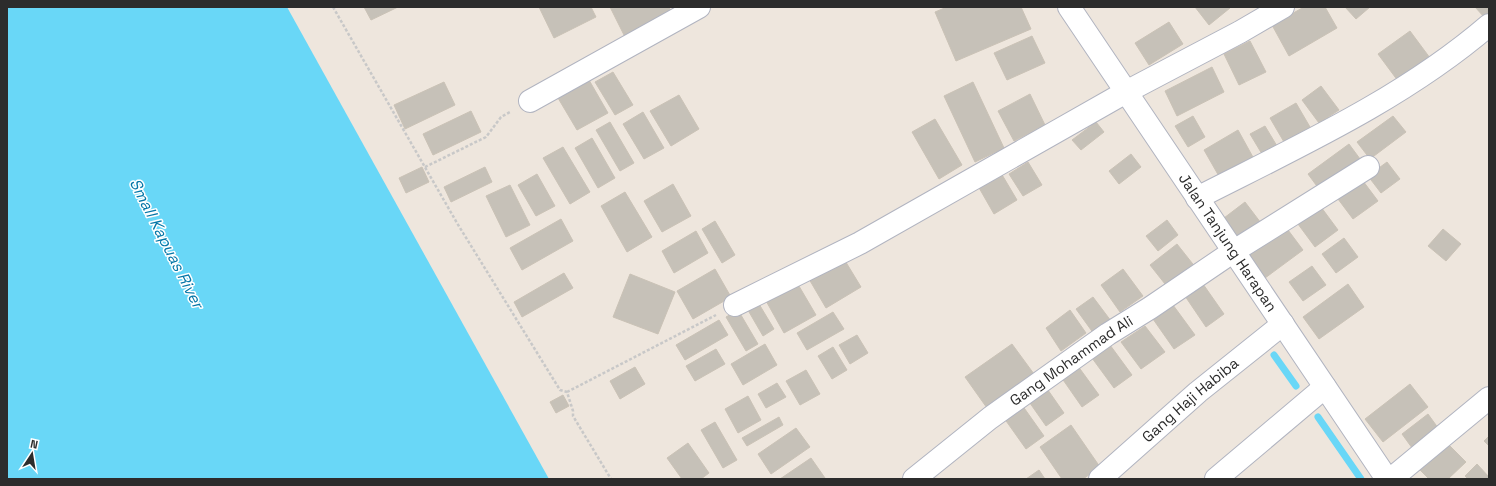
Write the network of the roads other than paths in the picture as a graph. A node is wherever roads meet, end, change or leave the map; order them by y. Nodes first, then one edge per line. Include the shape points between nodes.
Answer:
1 (699, 7) edge
2 (1068, 7) edge
3 (1283, 7) edge
4 (1489, 26) edge
5 (1126, 92) junction
6 (530, 101) road end
7 (1368, 167) dead end
8 (1197, 198) junction
9 (1234, 251) junction
10 (735, 305) road end
11 (1282, 324) junction
12 (1325, 387) junction
13 (1489, 398) edge
14 (914, 479) edge
15 (1100, 479) edge
16 (1216, 479) edge
17 (1387, 479) edge
18 (1391, 479) edge

1 - 6 street
2 - 5 street, Jalan Tanjung Harapan
3 - 5 street
4 - 8 street via 1416,80 1355,116
5 - 8 street, Jalan Tanjung Harapan
5 - 10 street via 860,243
7 - 9 street, Gang Mohammad Ali
8 - 9 street, Jalan Tanjung Harapan
9 - 11 street, Jalan Tanjung Harapan
9 - 14 street, Gang Mohammad Ali via 1050,375 990,418
11 - 12 street, Jalan Tanjung Harapan
11 - 15 street, Gang Haji Habiba via 1198,392
12 - 16 street
12 - 17 street, Jalan Tanjung Harapan
13 - 18 street

